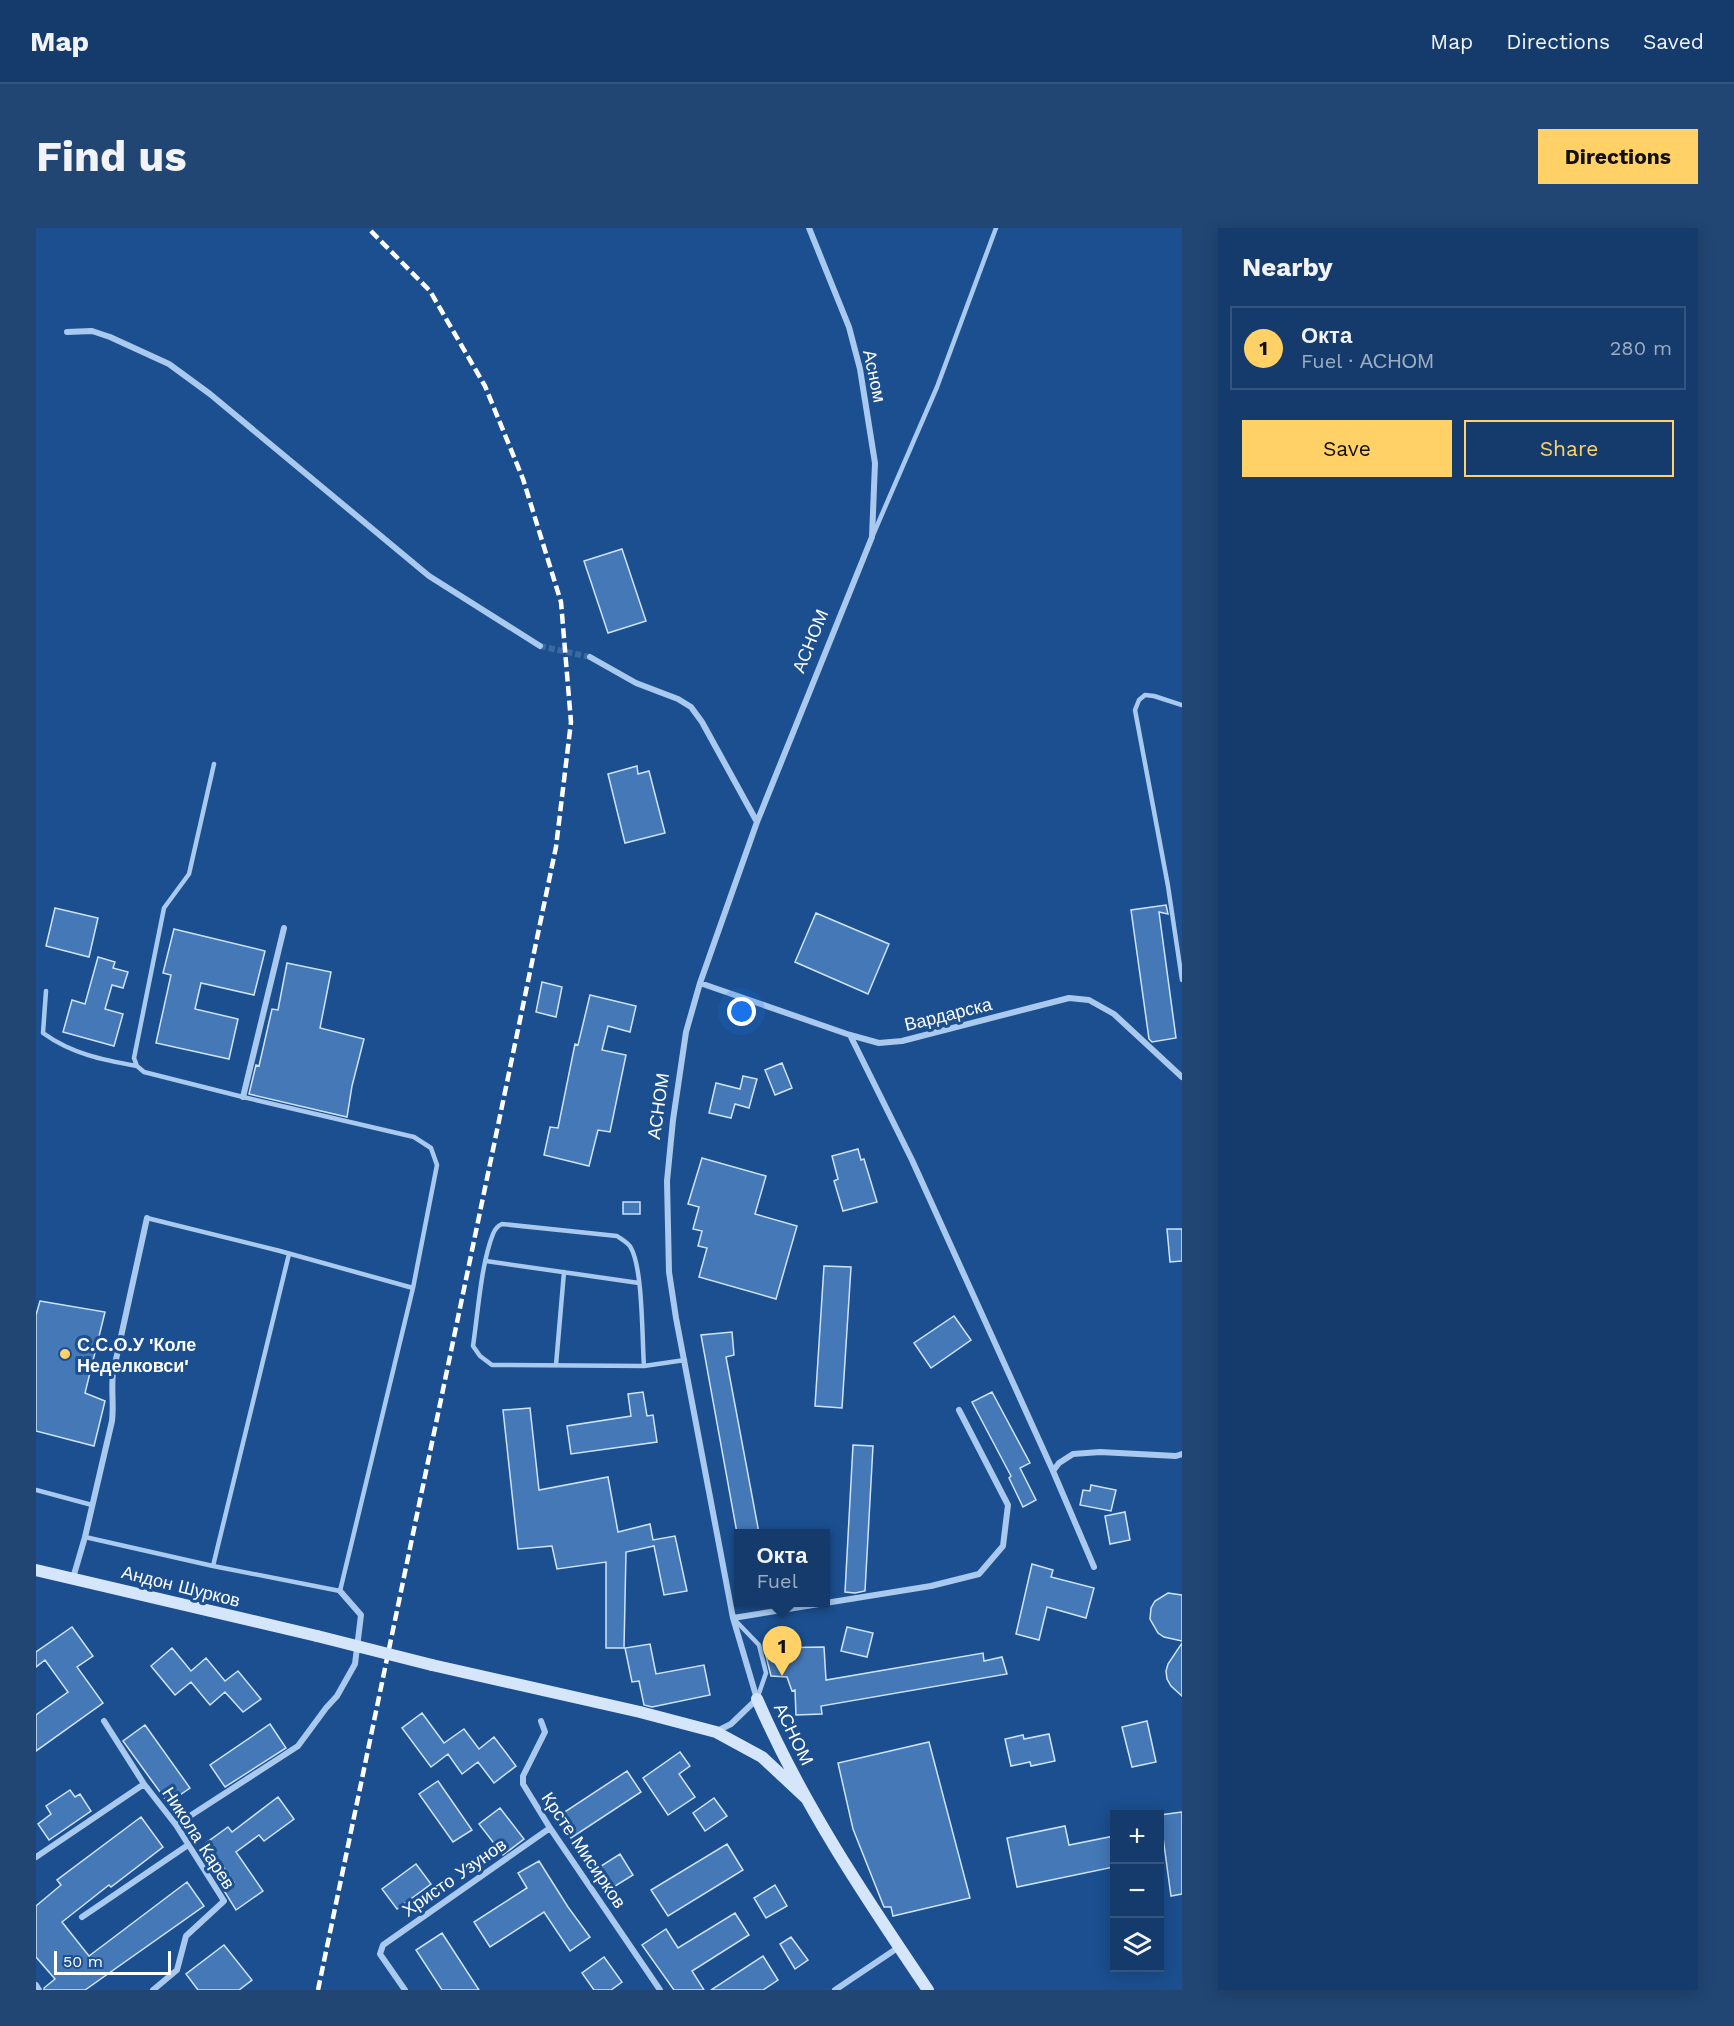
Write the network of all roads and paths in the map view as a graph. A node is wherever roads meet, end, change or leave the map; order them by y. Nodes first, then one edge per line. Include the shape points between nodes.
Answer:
1 (809, 228) edge
2 (996, 228) edge
3 (67, 332) dead end
4 (872, 537) junction
5 (540, 646) tunnel mouth
6 (590, 657) tunnel mouth
7 (1182, 705) edge
8 (214, 764) dead end
9 (757, 822) junction
10 (284, 928) dead end
11 (1182, 980) edge
12 (700, 983) junction
13 (46, 991) dead end
14 (850, 1035) junction
15 (137, 1066) junction
16 (1182, 1077) edge
17 (243, 1097) junction
18 (147, 1218) joint
19 (289, 1254) junction
20 (486, 1261) junction
21 (564, 1272) junction
22 (639, 1283) junction
23 (413, 1288) junction
24 (685, 1359) junction
25 (556, 1365) junction
26 (644, 1366) junction
27 (959, 1410) dead end
28 (1182, 1454) edge
29 (1053, 1472) junction
30 (36, 1490) edge
31 (92, 1505) junction
32 (85, 1537) junction
33 (213, 1566) junction
34 (1094, 1567) dead end
35 (36, 1570) edge
36 (73, 1578) junction
37 (340, 1591) junction
38 (830, 1602) edge
39 (801, 1607) edge
40 (733, 1618) junction
41 (758, 1699) junction
42 (104, 1721) dead end
43 (541, 1721) dead end
44 (716, 1732) junction
45 (144, 1784) junction
46 (806, 1798) junction
47 (177, 1825) junction
48 (550, 1828) junction
49 (188, 1845) junction
50 (37, 1853) edge
51 (82, 1917) dead end
52 (899, 1947) junction
53 (36, 1985) edge
54 (39, 1990) edge
55 (153, 1990) edge
56 (405, 1990) edge
57 (660, 1990) edge
58 (835, 1990) edge
59 (928, 1990) edge

1 - 4 street, Асном via 849,327 860,369 875,463
2 - 4 lane, АСНОМ via 937,387
3 - 5 street via 92,331 169,364 429,576
4 - 9 street, АСНОМ
6 - 9 street via 691,707
7 - 11 lane via 1145,695 1135,710
8 - 15 lane via 189,874 164,908 134,1058
9 - 12 street, АСНОМ
10 - 17 street
12 - 14 street, Вардарска
12 - 24 street, АСНОМ via 686,1032 667,1181 669,1272
13 - 15 lane via 43,1033 60,1045 97,1059
14 - 16 street, Вардарска via 879,1043 902,1041 1069,998 1089,1000 1114,1014
14 - 29 street via 912,1160
15 - 17 lane via 144,1072
17 - 23 lane via 414,1137 431,1148 436,1165
18 - 19 lane
18 - 31 street via 113,1373 112,1421
19 - 23 lane
19 - 33 lane
20 - 21 lane
20 - 22 lane via 496,1227 502,1224 616,1236 631,1246
20 - 25 lane via 473,1346 492,1365
21 - 22 lane
21 - 25 lane
22 - 26 lane
23 - 37 lane
24 - 26 lane
24 - 40 street, АСНОМ
25 - 26 lane
27 - 38 street via 1008,1505 1003,1546 979,1574
28 - 29 street via 1072,1454
29 - 34 street
30 - 31 lane
31 - 32 street
32 - 33 lane
32 - 36 street
33 - 37 lane
35 - 36 main road, Андон Шурков
36 - 44 main road, Андон Шурков, bridge
37 - 47 street via 361,1615 355,1664 337,1696 298,1746
39 - 40 street
40 - 41 street, АСНОМ
40 - 41 lane via 759,1645 766,1673
41 - 44 street
41 - 46 main road, АСНОМ
42 - 45 street, Никола Карев
43 - 48 street, Крсте Мисирков via 545,1732 523,1776 523,1784
44 - 46 main road, Андон Шурков via 762,1757
45 - 47 street, Никола Карев
45 - 50 street
46 - 52 main road, АСНОМ
47 - 49 street, Никола Карев
48 - 56 street, Христо Узунов via 385,1942 380,1954
48 - 57 street, Крсте Мисирков
49 - 51 street
49 - 55 street, Никола Карев via 224,1901 186,1936 177,1970
52 - 58 street
52 - 59 main road, АСНОМ
53 - 54 street

